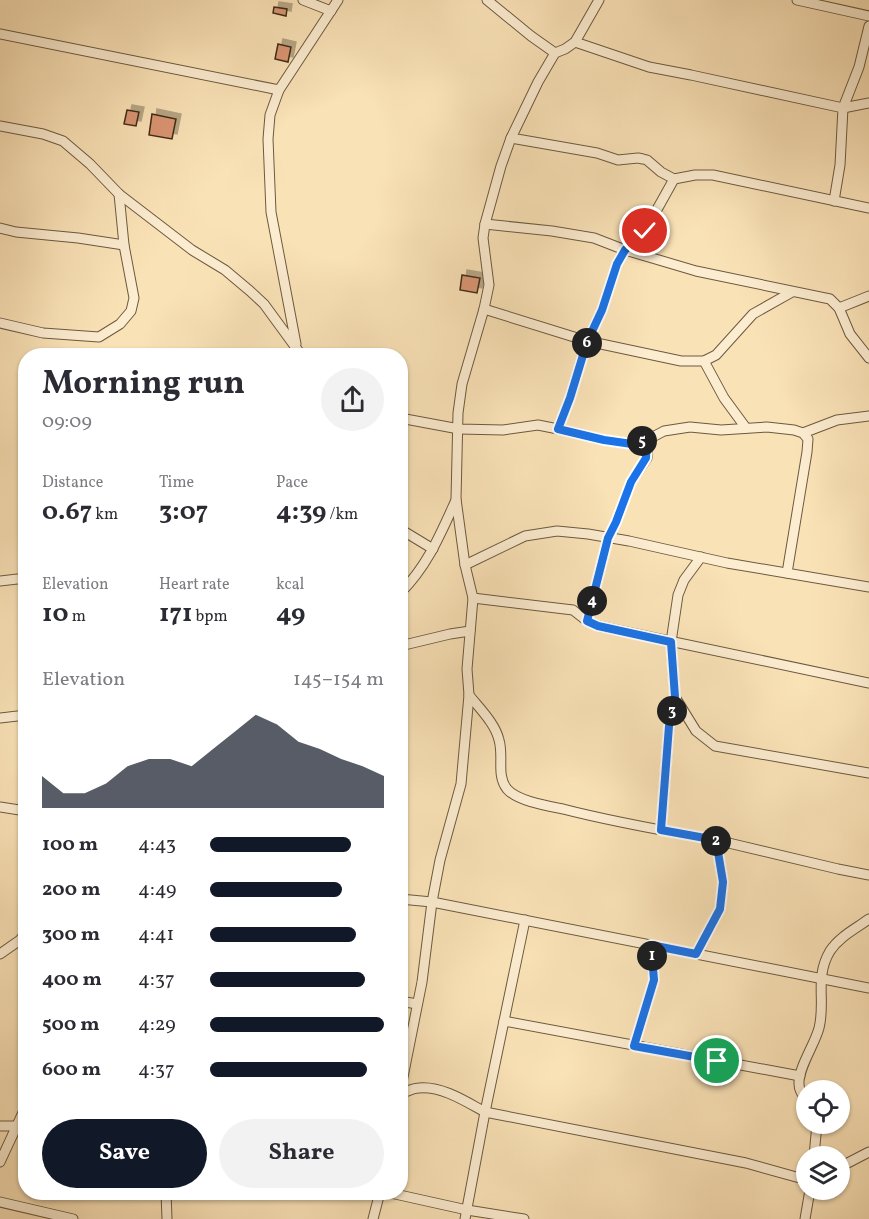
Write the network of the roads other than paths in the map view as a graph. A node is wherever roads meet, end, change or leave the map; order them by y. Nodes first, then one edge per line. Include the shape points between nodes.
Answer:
1 (303, 0) edge
2 (338, 0) edge
3 (487, 0) edge
4 (599, 0) edge
5 (797, 0) edge
6 (331, 11) junction
7 (869, 16) edge
8 (869, 26) edge
9 (0, 34) edge
10 (575, 42) junction
11 (555, 53) junction
12 (279, 90) junction
13 (869, 104) edge
14 (843, 108) junction
15 (0, 126) edge
16 (511, 138) junction
17 (674, 179) junction
18 (119, 194) junction
19 (834, 201) junction
20 (869, 208) edge
21 (485, 224) junction
22 (0, 228) edge
23 (124, 245) junction
24 (625, 250) junction
25 (792, 292) junction
26 (869, 296) edge
27 (839, 308) junction
28 (484, 309) junction
29 (0, 323) edge
30 (587, 342) junction
31 (296, 347) joint
32 (869, 358) edge
33 (704, 361) junction
34 (869, 416) edge
35 (408, 419) edge
36 (459, 429) junction
37 (558, 429) junction
38 (746, 429) junction
39 (803, 433) junction
40 (647, 440) junction
41 (456, 500) junction
42 (408, 534) edge
43 (608, 538) junction
44 (434, 549) junction
45 (701, 557) junction
46 (465, 565) junction
47 (787, 573) junction
48 (18, 579) edge
49 (0, 581) edge
50 (408, 586) edge
51 (869, 587) edge
52 (473, 598) junction
53 (587, 621) junction
54 (470, 632) junction
55 (671, 642) junction
56 (408, 644) edge
57 (869, 683) edge
58 (469, 695) junction
59 (675, 697) junction
60 (18, 716) edge
61 (0, 718) edge
62 (869, 773) edge
63 (0, 807) edge
64 (18, 810) edge
65 (661, 830) junction
66 (716, 840) junction
67 (869, 875) edge
68 (408, 899) edge
69 (432, 902) junction
70 (525, 920) junction
71 (869, 920) edge
72 (18, 941) edge
73 (651, 945) junction
74 (0, 954) edge
75 (696, 954) junction
76 (820, 978) junction
77 (869, 988) edge
78 (408, 1002) edge
79 (417, 1004) junction
80 (504, 1021) junction
81 (634, 1046) junction
82 (408, 1051) edge
83 (800, 1076) junction
84 (800, 1080) edge
85 (408, 1091) edge
86 (484, 1112) junction
87 (0, 1126) edge
88 (18, 1126) edge
89 (18, 1131) edge
90 (869, 1152) edge
91 (0, 1162) edge
92 (850, 1162) edge
93 (796, 1177) edge
94 (408, 1198) edge
95 (166, 1200) edge
96 (378, 1200) edge
97 (809, 1200) edge
98 (0, 1202) edge
99 (466, 1214) edge
100 (69, 1219) edge
101 (167, 1219) edge
102 (373, 1219) edge
103 (524, 1219) edge
104 (806, 1219) edge

1 - 6 street
2 - 6 street
3 - 11 street
4 - 10 street
5 - 7 street
6 - 12 street
8 - 14 street
9 - 12 street
10 - 11 street
10 - 14 street via 649,68
11 - 16 street
12 - 31 street via 270,115 268,139 271,212
13 - 14 street
14 - 19 street
15 - 18 street via 63,141
16 - 17 street via 618,160 647,160
16 - 21 street
17 - 19 street via 713,175
17 - 24 street via 645,231
18 - 23 street
18 - 31 street via 250,291
19 - 20 street
21 - 24 street via 594,238
21 - 28 street via 489,285
22 - 23 street
23 - 29 street via 134,298 131,311 120,324 99,337 43,333
24 - 25 street via 696,272
24 - 30 street
25 - 27 street via 830,299
25 - 33 street via 753,315 716,355
26 - 27 street
27 - 32 street via 850,334
28 - 30 street
28 - 36 street via 462,384
30 - 33 street via 681,361
30 - 37 street
33 - 38 street
34 - 39 street via 837,420
35 - 36 street
36 - 37 street via 503,430 538,425
36 - 41 street
37 - 40 street via 632,444
38 - 39 street
38 - 40 street via 690,427 664,431
39 - 47 street via 808,439 807,452
40 - 43 street via 646,458 631,482
41 - 44 street
41 - 46 street
42 - 44 street
43 - 45 street
43 - 46 street via 557,531 525,536
43 - 53 street
44 - 50 street
45 - 47 street
45 - 55 street via 678,595
46 - 52 street
47 - 51 street
48 - 49 street
52 - 53 street via 573,610
52 - 54 street
53 - 55 street
54 - 56 street
54 - 58 street
55 - 57 street
55 - 59 street
58 - 65 street via 499,740 500,771 508,791 542,804
58 - 69 street via 461,784
59 - 62 street via 696,731 716,746
59 - 65 street
60 - 61 street
63 - 64 street
65 - 66 street
66 - 67 street
66 - 75 street via 723,882 720,909
68 - 69 street
69 - 70 street
69 - 79 street
70 - 73 street
70 - 80 street
71 - 76 street via 838,940
72 - 74 street
73 - 75 street
73 - 81 street via 654,980
75 - 76 street
76 - 77 street
76 - 83 street via 819,1028
78 - 79 street
79 - 82 street
80 - 81 street
80 - 86 street
81 - 83 street
83 - 84 street
85 - 86 street via 433,1088
86 - 93 street via 746,1163
86 - 99 street
87 - 88 street
89 - 91 street
90 - 92 street
94 - 99 street
95 - 101 street
96 - 102 street
97 - 104 street
98 - 100 street
99 - 103 street

